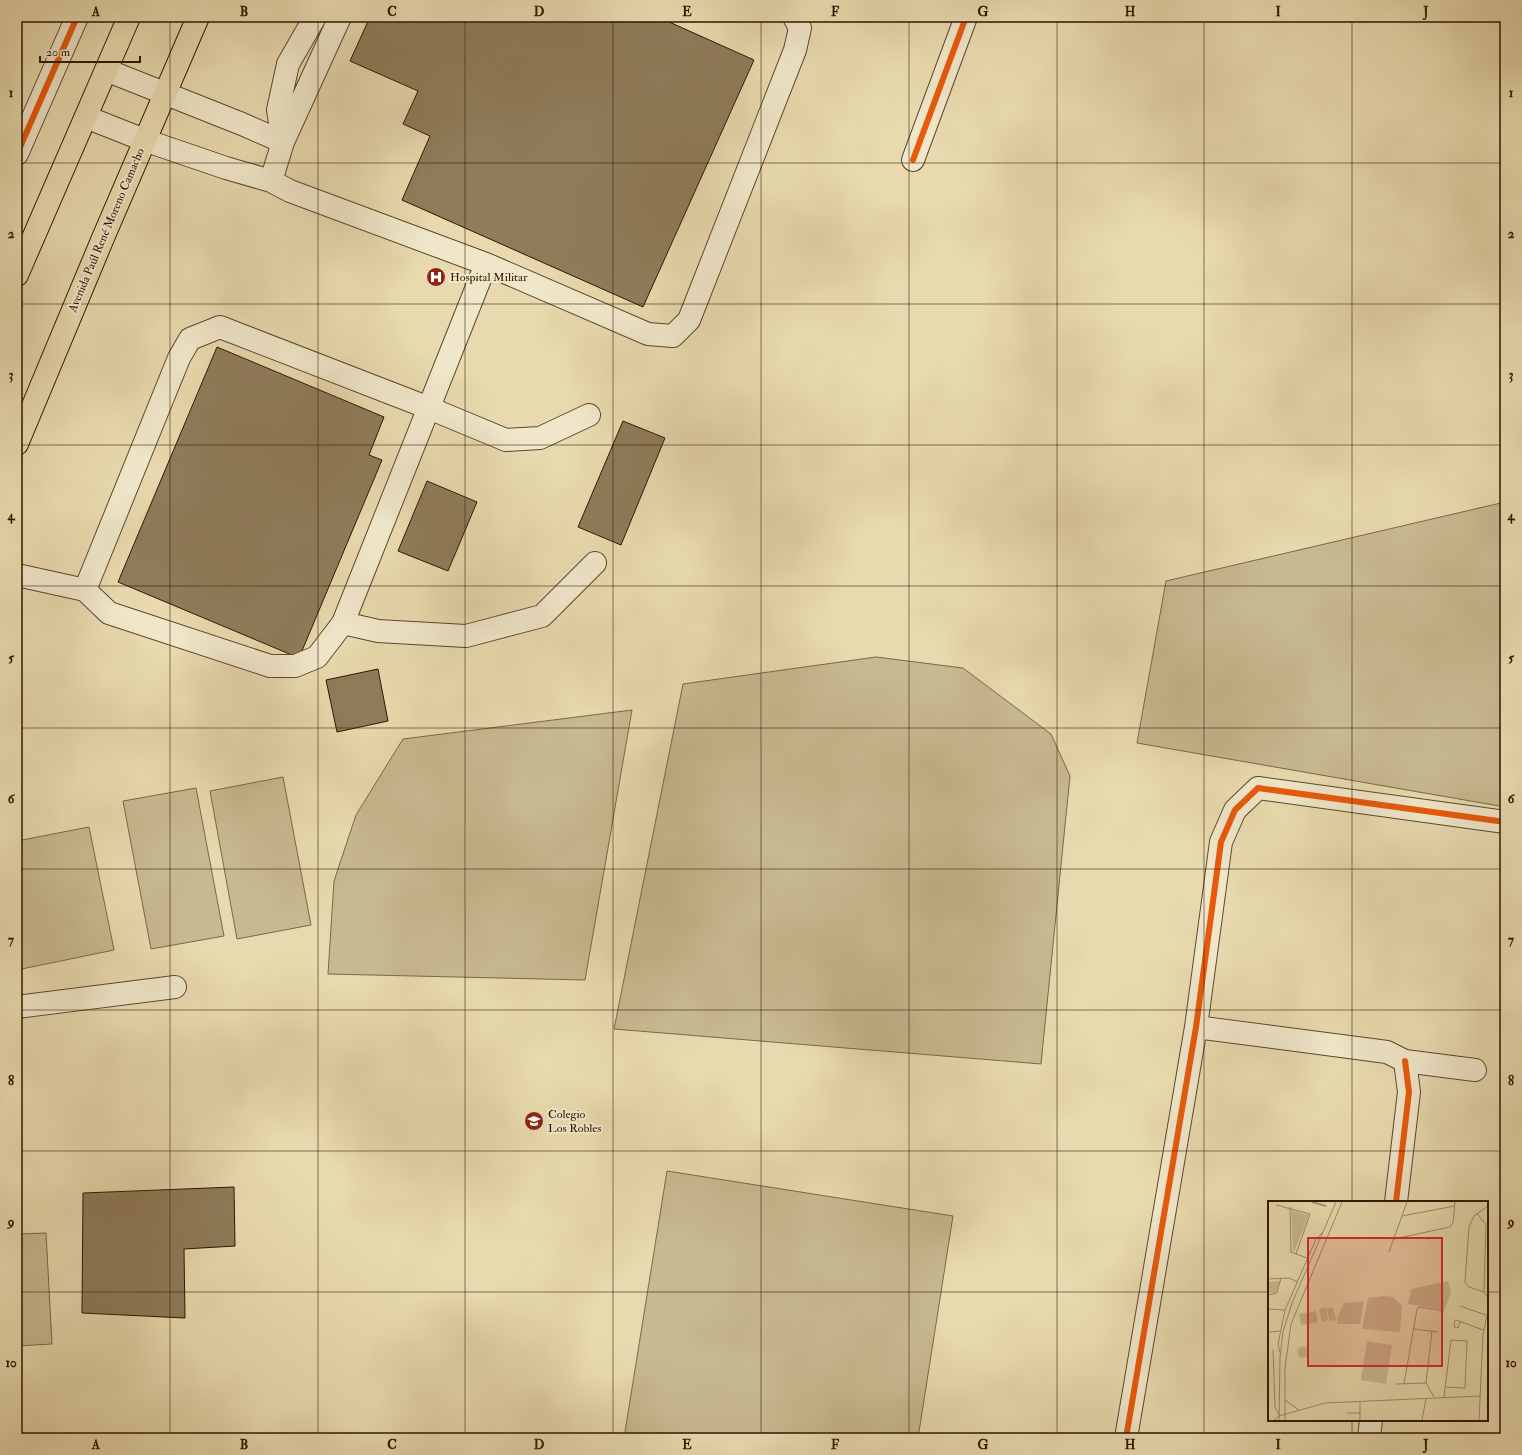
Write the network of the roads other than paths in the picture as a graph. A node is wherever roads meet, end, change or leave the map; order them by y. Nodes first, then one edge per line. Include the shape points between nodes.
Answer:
1 (77, 17) edge
2 (129, 17) edge
3 (198, 17) edge
4 (314, 17) edge
5 (340, 17) edge
6 (794, 17) edge
7 (966, 17) edge
8 (106, 70) junction
9 (165, 94) junction
10 (86, 117) junction
11 (144, 140) junction
12 (283, 142) junction
13 (17, 154) edge
14 (913, 160) dead end
15 (271, 181) junction
16 (486, 264) junction
17 (17, 275) edge
18 (429, 408) junction
19 (589, 415) dead end
20 (17, 444) edge
21 (595, 563) dead end
22 (17, 575) edge
23 (85, 590) junction
24 (343, 623) junction
25 (1505, 822) edge
26 (175, 987) dead end
27 (17, 1007) edge
28 (1196, 1027) junction
29 (1405, 1061) junction
30 (1475, 1070) dead end
31 (1396, 1201) edge
32 (1371, 1421) edge
33 (1126, 1438) edge
34 (1369, 1438) edge

1 - 13 street
2 - 8 main road
3 - 9 main road, Avenida Paúl René Moreno Camacho
4 - 12 street via 288,64 278,110
5 - 12 street
6 - 16 street via 800,28 795,50 689,320 672,336 648,334
7 - 14 street
8 - 9 street
8 - 10 main road
9 - 11 main road, Avenida Paúl René Moreno Camacho
9 - 12 street
10 - 11 street
10 - 17 main road
11 - 15 street
11 - 20 main road, Avenida Paúl René Moreno Camacho
12 - 15 street
15 - 16 street via 290,191
16 - 18 street
18 - 19 street via 506,440 540,438
18 - 23 street via 220,328 190,339 179,358
18 - 24 street
21 - 24 street via 542,616 466,636 378,630
22 - 23 street
23 - 24 street via 109,613 270,666 295,666 317,657
25 - 28 street via 1258,788 1235,810 1221,842
26 - 27 street
28 - 29 street via 1387,1052
28 - 33 street
29 - 30 street
29 - 31 street via 1409,1092
32 - 34 street

